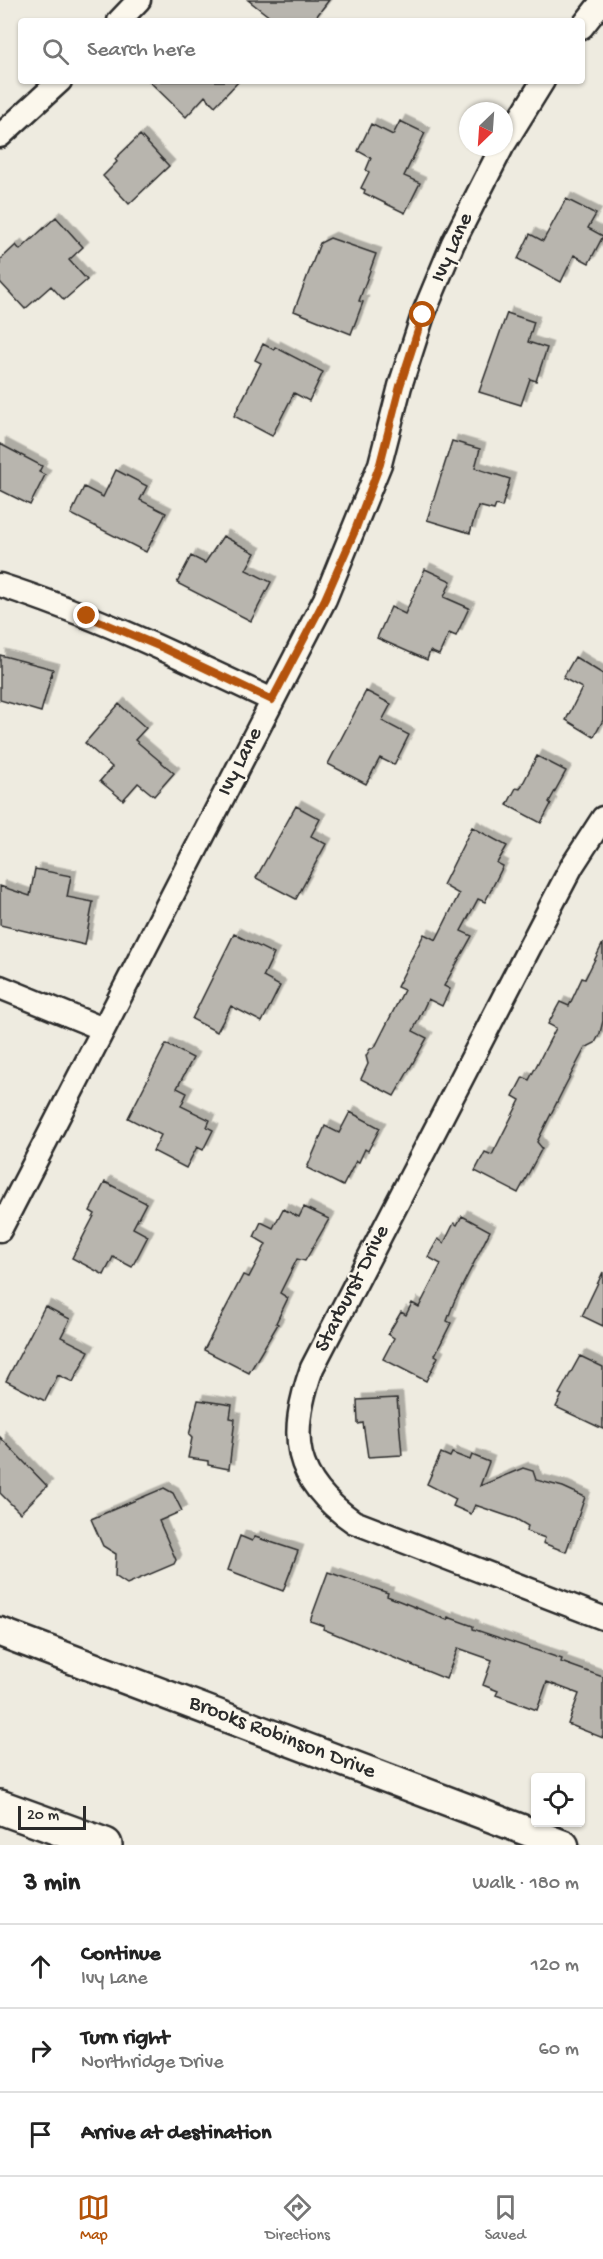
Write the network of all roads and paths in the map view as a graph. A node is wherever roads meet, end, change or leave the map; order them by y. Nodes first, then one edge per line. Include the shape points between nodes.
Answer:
1 (139, 0) edge
2 (603, 0) edge
3 (122, 18) edge
4 (585, 23) edge
5 (57, 84) edge
6 (541, 84) edge
7 (513, 129) edge
8 (0, 136) edge
9 (497, 156) edge
10 (0, 585) edge
11 (272, 700) junction
12 (603, 818) edge
13 (0, 987) edge
14 (103, 1029) junction
15 (0, 1230) edge
16 (602, 1613) edge
17 (0, 1632) edge
18 (0, 1807) edge
19 (105, 1845) edge
20 (564, 1845) edge

1 - 3 street
2 - 4 street
5 - 8 street
6 - 7 street, Ivy Lane
9 - 11 street, Ivy Lane via 453,243 423,315 380,464 354,533 325,599
10 - 11 street via 161,647
11 - 14 street, Ivy Lane
12 - 16 street, Starburst Drive via 572,866 312,1368 300,1401 297,1430 300,1458 312,1484 354,1522
13 - 14 street
14 - 15 street, Ivy Lane
17 - 20 main road, Brooks Robinson Drive
18 - 19 highway

